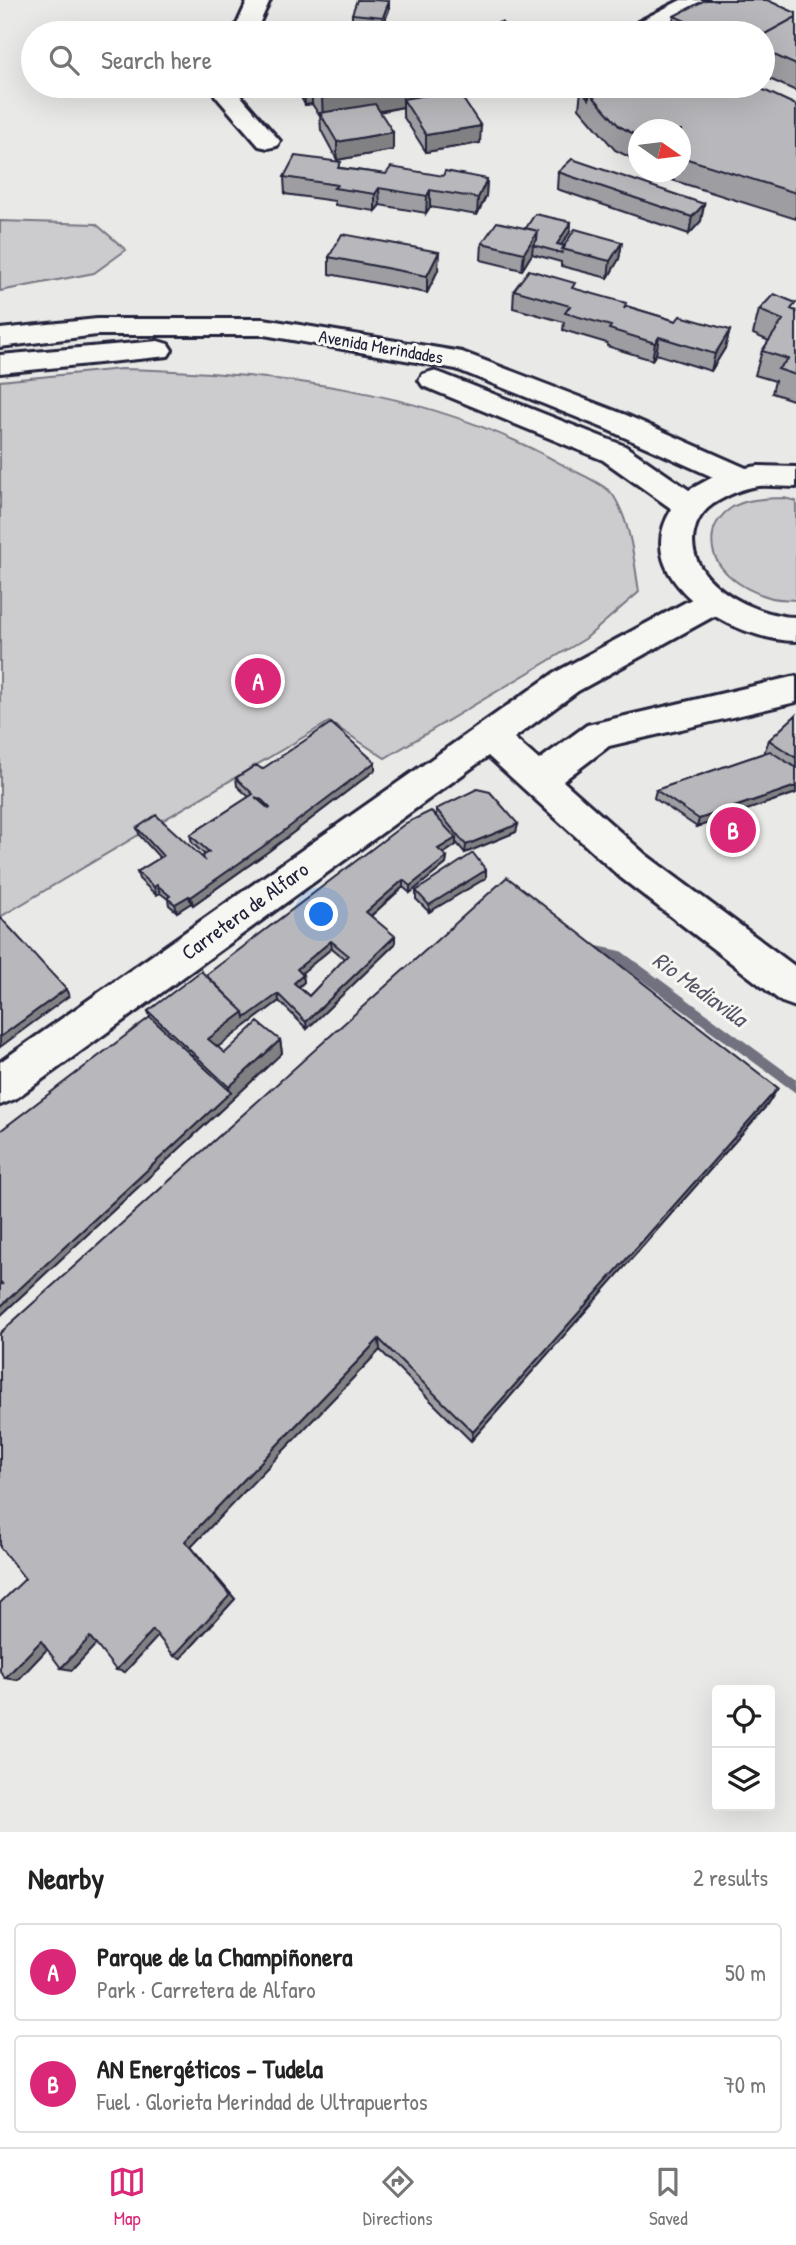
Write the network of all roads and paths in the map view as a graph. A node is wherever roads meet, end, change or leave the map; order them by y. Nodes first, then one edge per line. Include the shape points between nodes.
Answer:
1 (259, 0) edge
2 (697, 0) edge
3 (249, 21) edge
4 (657, 21) edge
5 (229, 98) edge
6 (268, 141) dead end
7 (0, 338) edge
8 (0, 364) edge
9 (739, 477) junction
10 (796, 477) edge
11 (688, 505) junction
12 (713, 602) junction
13 (796, 629) edge
14 (796, 689) edge
15 (490, 737) junction
16 (537, 780) junction
17 (796, 990) edge
18 (0, 1086) edge

1 - 3 main road
2 - 4 main road
5 - 6 main road
7 - 9 main road, Avenida Merindades via 97,327 264,327 462,361
8 - 11 main road, Avenida Merindades via 144,350 306,353 444,382 614,453
9 - 10 main road
9 - 11 main road via 710,488
11 - 12 main road via 676,530 678,558 691,581
12 - 13 main road via 748,620
12 - 15 main road, Carretera de Alfaro via 566,682
14 - 16 main road via 599,735
15 - 16 main road
15 - 18 main road, Carretera de Alfaro
16 - 17 main road via 633,866

